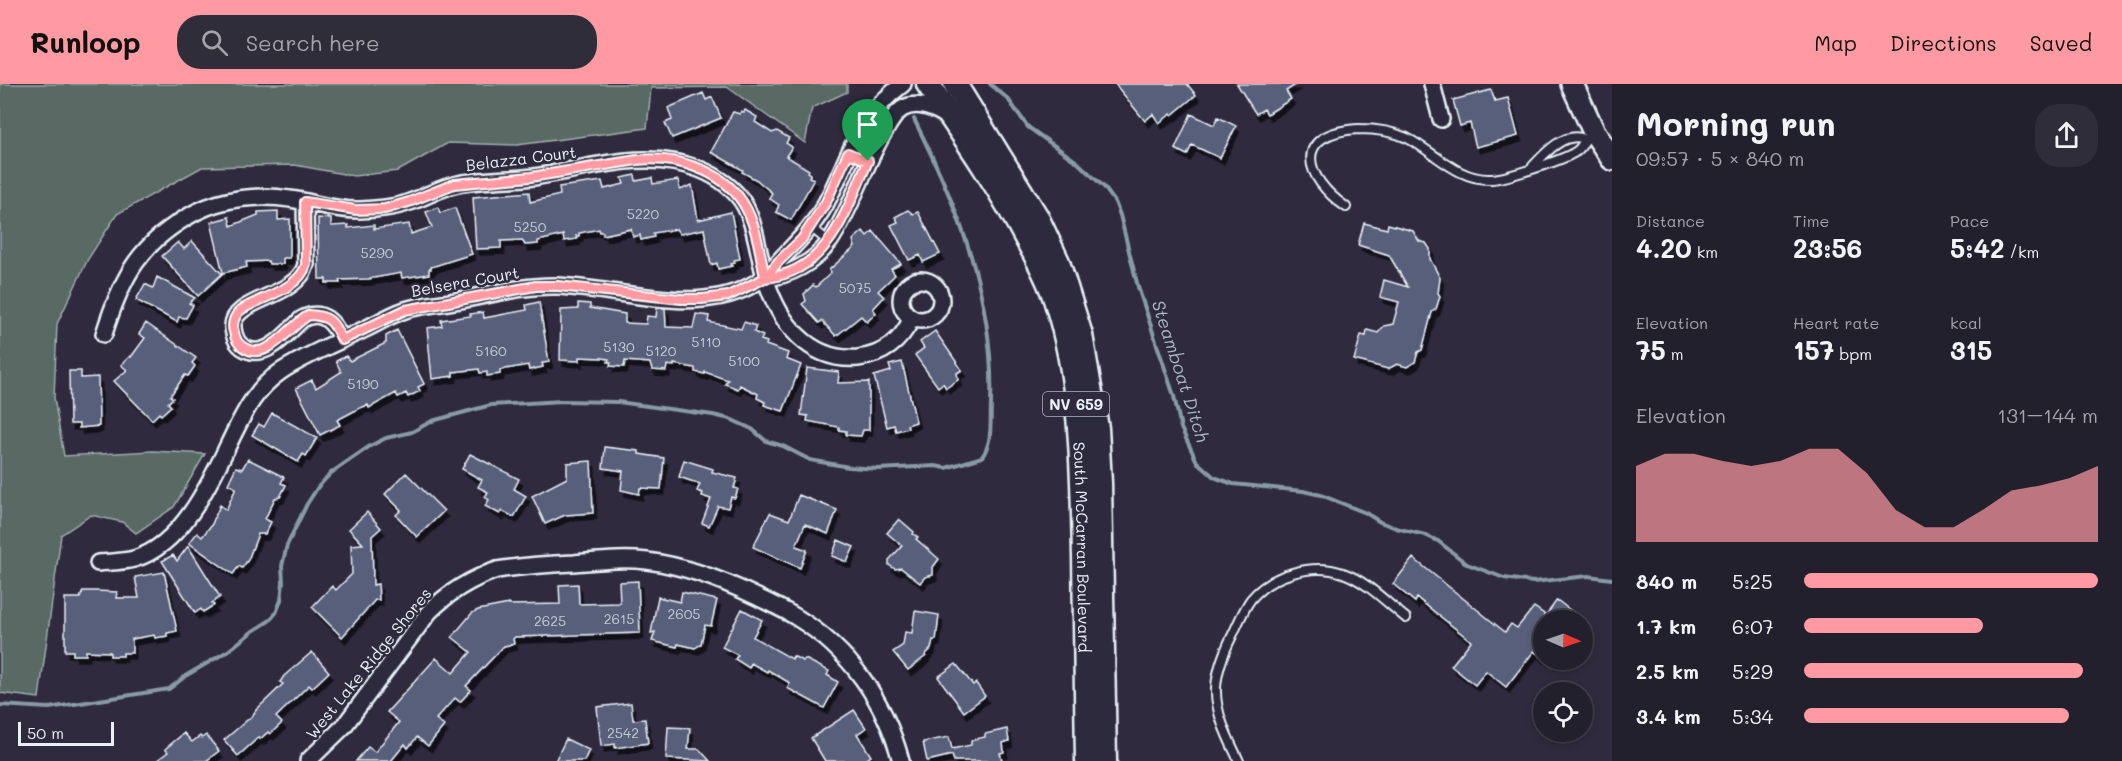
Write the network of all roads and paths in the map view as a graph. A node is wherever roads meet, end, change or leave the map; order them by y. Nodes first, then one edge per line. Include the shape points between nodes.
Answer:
1 (903, 84) edge
2 (928, 84) edge
3 (944, 84) edge
4 (955, 84) edge
5 (1432, 84) edge
6 (1572, 84) edge
7 (970, 105) junction
8 (1441, 119) dead end
9 (954, 122) junction
10 (1589, 136) junction
11 (848, 153) junction
12 (1612, 159) edge
13 (868, 161) junction
14 (1532, 168) junction
15 (305, 202) junction
16 (1346, 207) dead end
17 (811, 227) junction
18 (829, 242) junction
19 (765, 278) junction
20 (912, 318) dead end
21 (104, 334) dead end
22 (342, 340) junction
23 (98, 562) dead end
24 (1406, 618) dead end
25 (309, 761) edge
26 (901, 761) edge
27 (1087, 761) edge
28 (1105, 761) edge
29 (1239, 761) edge

1 - 11 street, Belsera Court via 872,111
2 - 9 main road, South McCarran Boulevard / NV 659
3 - 7 main road
4 - 7 main road, South McCarran Boulevard / NV 659
5 - 8 street
6 - 10 street
7 - 28 main road, South McCarran Boulevard / NV 659 via 1041,225 1058,262 1082,335 1095,417 1100,483
9 - 13 street, Belsera Court via 938,110 917,105 902,109
9 - 27 main road, South McCarran Boulevard / NV 659 via 1037,259 1066,340 1082,471
10 - 12 street
10 - 14 lane via 1575,152
10 - 14 lane via 1563,141
11 - 13 lane
11 - 17 street, Belsera Court
13 - 18 street, Belsera Court
14 - 16 lane via 1512,176 1480,179 1455,170 1395,134 1337,132 1318,140 1312,166 1317,181
15 - 19 street, Belazza Court via 356,210 385,209 454,184 531,177 637,160 677,162 701,170 737,194 751,220
15 - 21 street, Belazza Court via 275,197 234,200 198,211 170,228 139,257 122,283
15 - 22 street via 304,272 296,282 238,312 233,330 246,349 260,352 302,319 321,315 335,325
17 - 18 lane
17 - 19 street, Belsera Court
18 - 19 street, Belsera Court via 805,265 788,274
19 - 20 street, Belazza Court via 775,305 799,339 831,355 872,356 899,340
19 - 22 street, Belsera Court via 728,296 702,299 536,286 405,310
22 - 23 street, Belsera Court via 280,372 258,391 203,496 167,538 136,558
24 - 29 lane via 1363,584 1332,570 1285,575 1262,589 1244,610 1217,675 1220,717
25 - 26 street, West Lake Ridge Shores via 344,726 429,612 460,586 497,570 615,560 657,562 697,571 795,616 820,633 858,670 872,691 896,741

